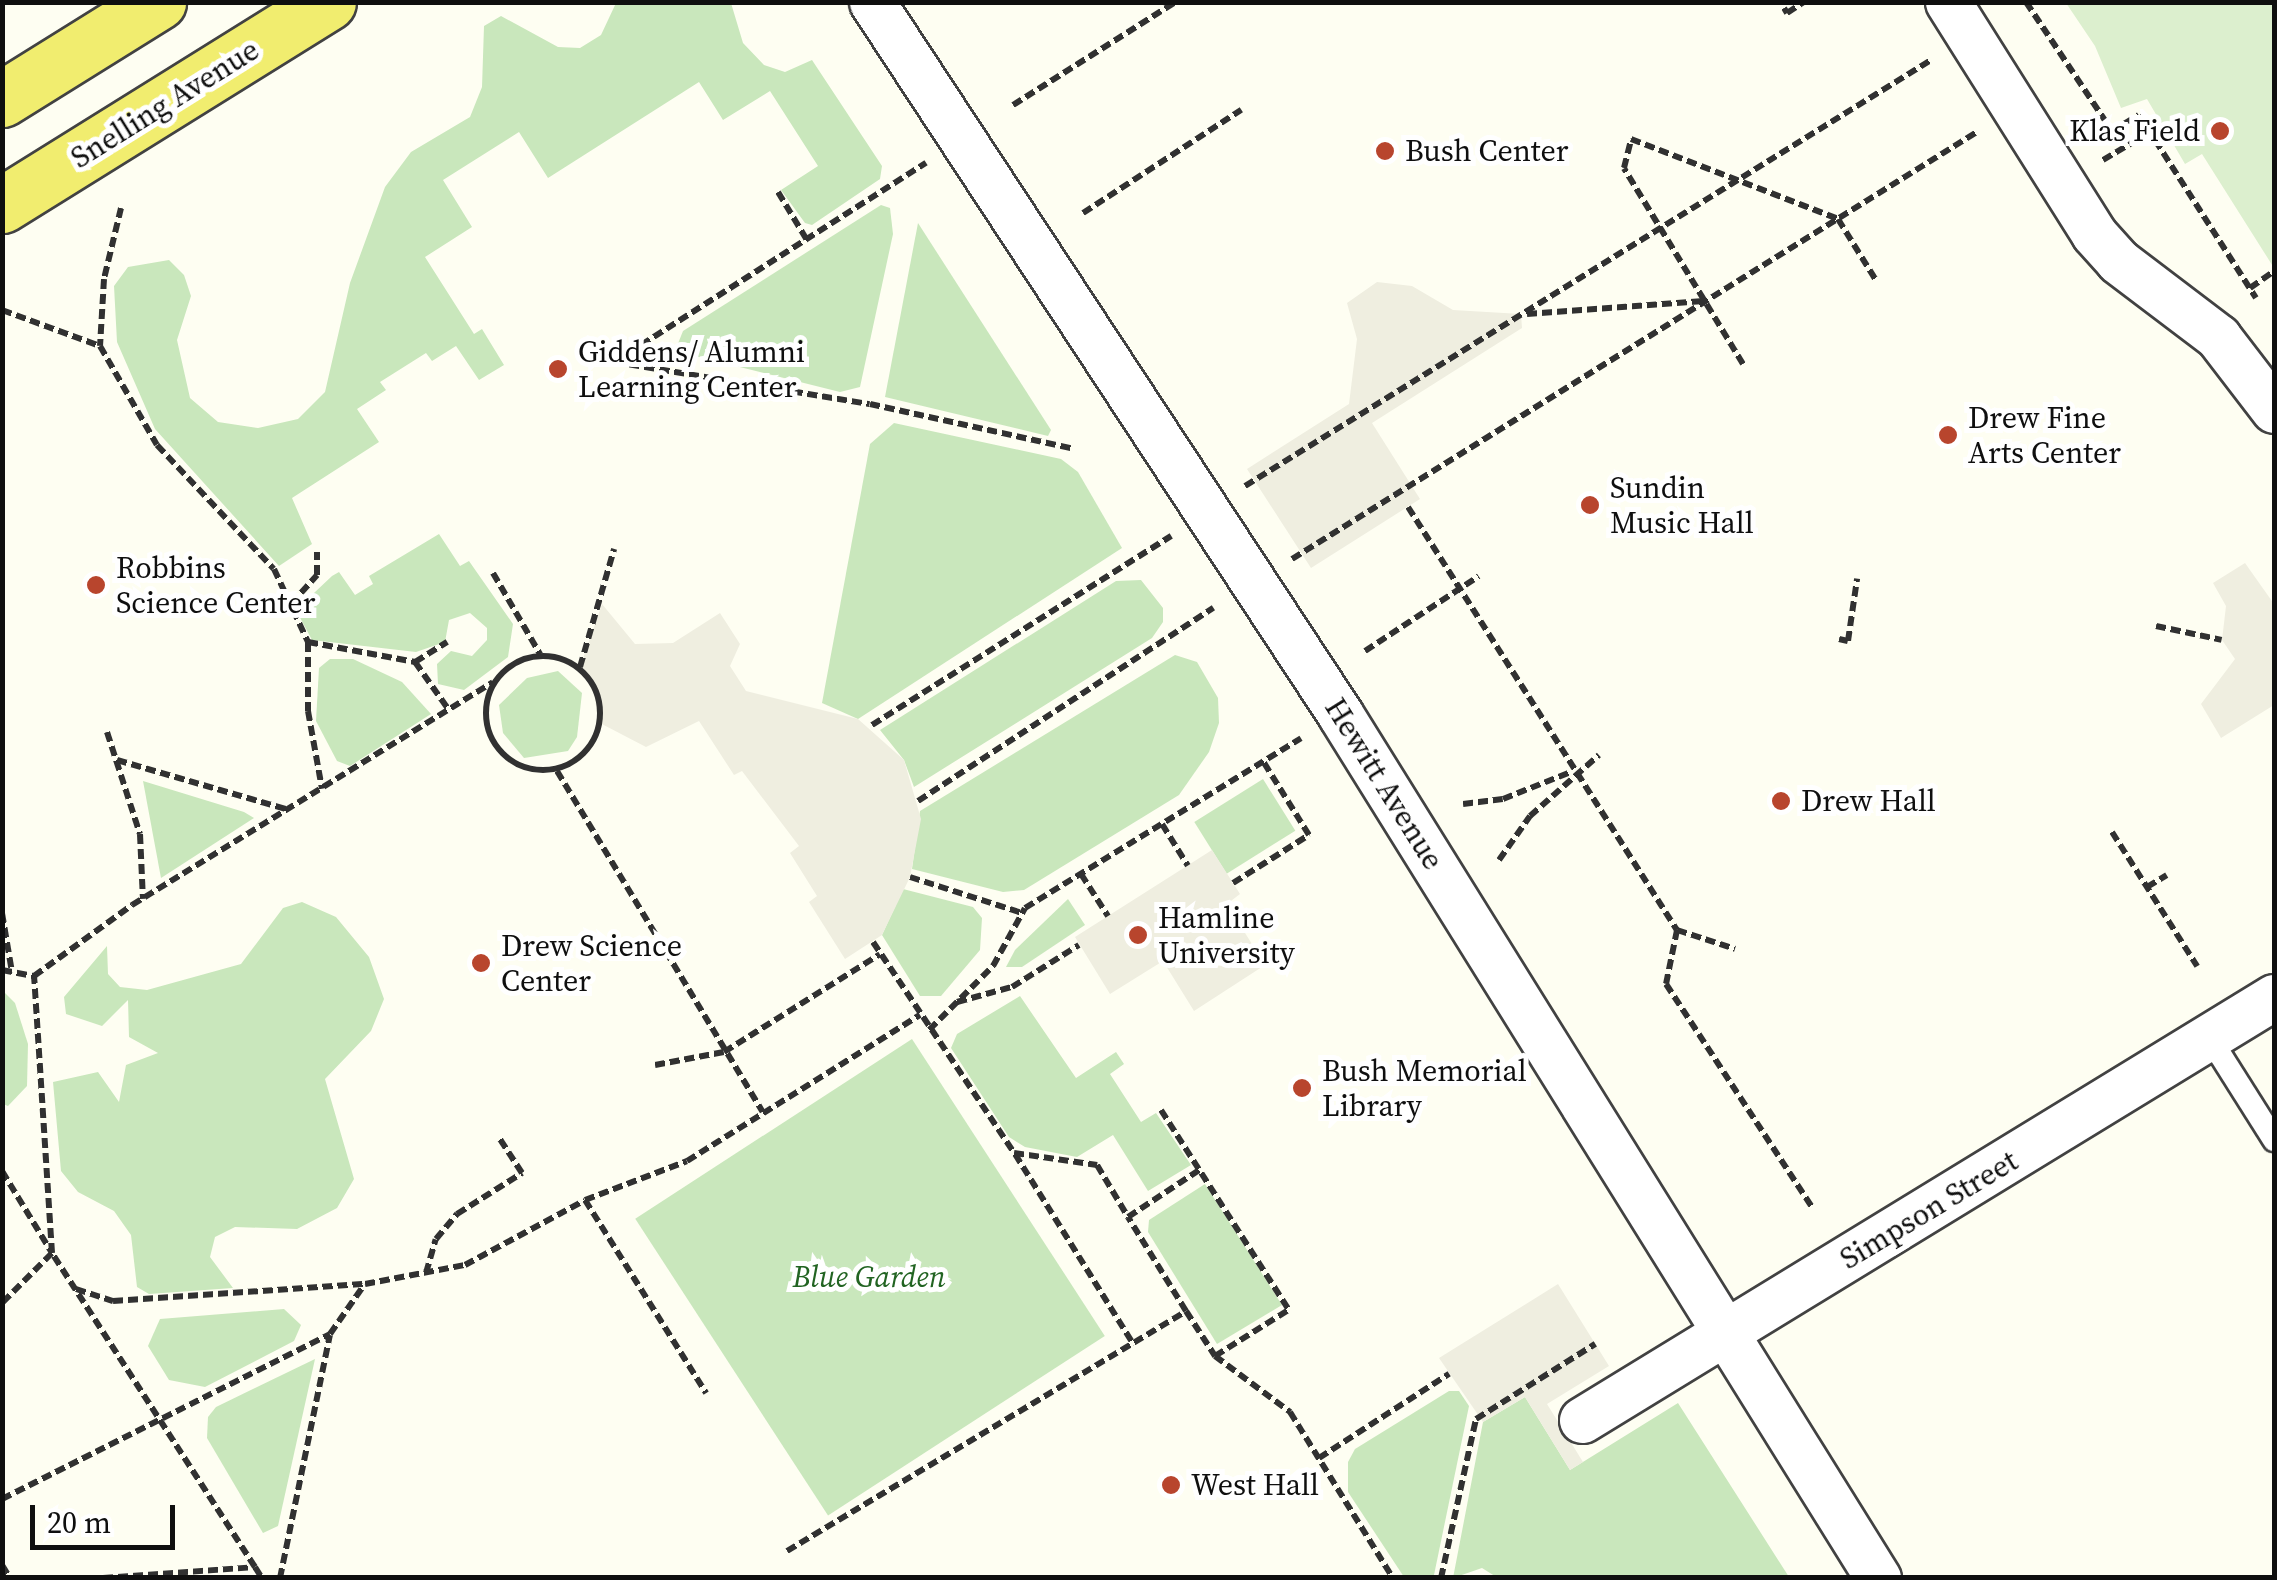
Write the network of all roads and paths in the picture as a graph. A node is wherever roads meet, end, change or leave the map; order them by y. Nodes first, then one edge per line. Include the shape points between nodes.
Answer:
1 (158, 2) edge
2 (328, 2) edge
3 (872, 2) edge
4 (1174, 2) edge
5 (1804, 2) edge
6 (1948, 2) edge
7 (2026, 2) edge
8 (1784, 8) dead end
9 (1938, 56) dead end
10 (2, 100) edge
11 (1013, 105) dead end
12 (1242, 110) dead end
13 (1983, 128) dead end
14 (2150, 132) junction
15 (933, 159) dead end
16 (2091, 167) dead end
17 (1739, 179) junction
18 (778, 192) dead end
19 (2, 205) edge
20 (120, 208) dead end
21 (1082, 213) dead end
22 (1838, 219) junction
23 (1660, 228) junction
24 (807, 240) junction
25 (2274, 271) edge
26 (1877, 282) dead end
27 (2250, 288) junction
28 (2256, 298) dead end
29 (1705, 301) junction
30 (2, 310) edge
31 (1522, 314) junction
32 (100, 346) junction
33 (1744, 364) dead end
34 (2274, 410) edge
35 (1074, 449) dead end
36 (1236, 492) dead end
37 (1408, 507) dead end
38 (1177, 532) dead end
39 (614, 549) dead end
40 (317, 552) dead end
41 (1282, 565) dead end
42 (493, 574) dead end
43 (1479, 576) dead end
44 (1857, 579) dead end
45 (1457, 590) junction
46 (1223, 602) dead end
47 (291, 604) junction
48 (2156, 626) dead end
49 (1839, 639) dead end
50 (2222, 640) dead end
51 (308, 642) junction
52 (448, 642) dead end
53 (1364, 650) dead end
54 (540, 654) junction
55 (415, 662) junction
56 (580, 667) junction
57 (492, 682) junction
58 (449, 710) junction
59 (1340, 714) junction
60 (872, 725) dead end
61 (106, 732) dead end
62 (1599, 755) dead end
63 (117, 760) junction
64 (1263, 761) junction
65 (1577, 770) junction
66 (557, 771) junction
67 (322, 790) junction
68 (918, 800) dead end
69 (1463, 804) dead end
70 (289, 810) junction
71 (1162, 824) junction
72 (2112, 832) dead end
73 (1499, 860) dead end
74 (1188, 866) dead end
75 (1081, 874) junction
76 (2167, 874) dead end
77 (910, 876) dead end
78 (1233, 883) dead end
79 (2147, 887) junction
80 (143, 899) junction
81 (2, 913) edge
82 (1022, 913) junction
83 (1108, 916) dead end
84 (1676, 930) junction
85 (872, 942) dead end
86 (1079, 944) dead end
87 (1735, 948) dead end
88 (880, 954) junction
89 (2196, 966) dead end
90 (2, 970) edge
91 (12, 972) junction
92 (34, 976) junction
93 (2274, 997) edge
94 (956, 1002) junction
95 (920, 1015) junction
96 (929, 1030) junction
97 (2209, 1038) junction
98 (724, 1052) junction
99 (655, 1066) dead end
100 (1162, 1110) dead end
101 (764, 1112) junction
102 (498, 1136) dead end
103 (2274, 1140) edge
104 (1014, 1153) junction
105 (1201, 1169) junction
106 (2, 1171) edge
107 (585, 1200) junction
108 (1812, 1207) dead end
109 (1128, 1216) junction
110 (52, 1253) junction
111 (426, 1273) junction
112 (365, 1284) junction
113 (76, 1289) junction
114 (2, 1303) edge
115 (1186, 1312) junction
116 (1726, 1333) junction
117 (330, 1334) junction
118 (1595, 1344) dead end
119 (1134, 1345) junction
120 (1216, 1356) junction
121 (1450, 1374) dead end
122 (706, 1393) dead end
123 (1582, 1420) dead end
124 (160, 1421) junction
125 (1319, 1458) junction
126 (2, 1499) edge
127 (787, 1551) dead end
128 (2, 1565) edge
129 (255, 1568) junction
130 (10, 1578) edge
131 (103, 1578) edge
132 (262, 1578) edge
133 (280, 1578) edge
134 (1393, 1578) edge
135 (1441, 1578) edge
136 (1878, 1578) edge

1 - 10 main road
2 - 19 main road, Snelling Avenue
3 - 59 street, Hewitt Avenue
4 - 11 path
5 - 8 path via 1787,13
6 - 34 street via 2094,234 2118,261 2218,336
7 - 14 path via 2112,131 2139,115
9 - 17 path
12 - 21 path
13 - 22 path
14 - 16 path
14 - 27 path
15 - 24 path
17 - 22 path
17 - 23 path
17 - 23 path via 1631,139 1624,168
18 - 24 path
20 - 32 path via 104,279
22 - 26 path
22 - 29 path
23 - 29 path
23 - 31 path
24 - 35 path via 615,362 852,401
25 - 27 path
27 - 28 path
29 - 31 path
29 - 33 path
29 - 41 path
30 - 32 path
31 - 36 path
32 - 47 path via 157,445 274,570
37 - 45 path
38 - 60 path
39 - 56 path
40 - 47 path via 317,575
42 - 54 path
43 - 45 path
44 - 49 path via 1848,641
45 - 53 path
45 - 65 path
46 - 68 path
47 - 51 path
48 - 50 path
51 - 55 path
51 - 67 path via 308,711
52 - 55 path
54 - 56 path
54 - 57 path
55 - 58 path
56 - 66 path via 592,683 598,722 578,761
57 - 58 path
57 - 66 path via 484,708 505,757 529,769
58 - 67 path
59 - 64 path
59 - 116 street, Hewitt Avenue
61 - 63 path
62 - 65 path
63 - 70 path
63 - 80 path via 140,834
64 - 71 path
64 - 78 path via 1309,835
65 - 69 path via 1503,799
65 - 73 path via 1530,816
65 - 84 path
66 - 98 path
67 - 70 path
70 - 80 path
71 - 74 path
71 - 75 path
72 - 79 path
75 - 82 path
75 - 83 path
76 - 79 path
77 - 82 path
79 - 89 path
80 - 92 path
81 - 91 path
82 - 94 path via 993,966
84 - 87 path
84 - 108 path via 1666,984
85 - 88 path
86 - 94 path via 1012,986
88 - 95 path
88 - 98 path
90 - 91 path
91 - 92 path
92 - 110 path
93 - 97 street, Simpson Street
94 - 96 path
95 - 96 path
95 - 101 path
96 - 104 path
97 - 103 lane
97 - 116 street, Simpson Street
98 - 99 path
98 - 101 path
100 - 105 path
101 - 107 path via 687,1161
102 - 111 path via 522,1174 457,1214 436,1239
104 - 109 path via 1097,1165
104 - 119 path
105 - 109 path
105 - 120 path via 1291,1309
106 - 110 path
107 - 111 path via 466,1265
107 - 122 path
109 - 115 path
110 - 113 path
110 - 114 path
111 - 112 path
112 - 113 path via 113,1301
112 - 117 path
113 - 124 path
115 - 119 path
115 - 120 path
116 - 123 street, Simpson Street
116 - 136 street, Hewitt Avenue
117 - 124 path
117 - 133 path
118 - 135 path via 1476,1418
119 - 127 path
120 - 125 path via 1290,1412
121 - 125 path
124 - 126 path
124 - 129 path
125 - 134 path
128 - 130 path
129 - 131 path
129 - 132 path

